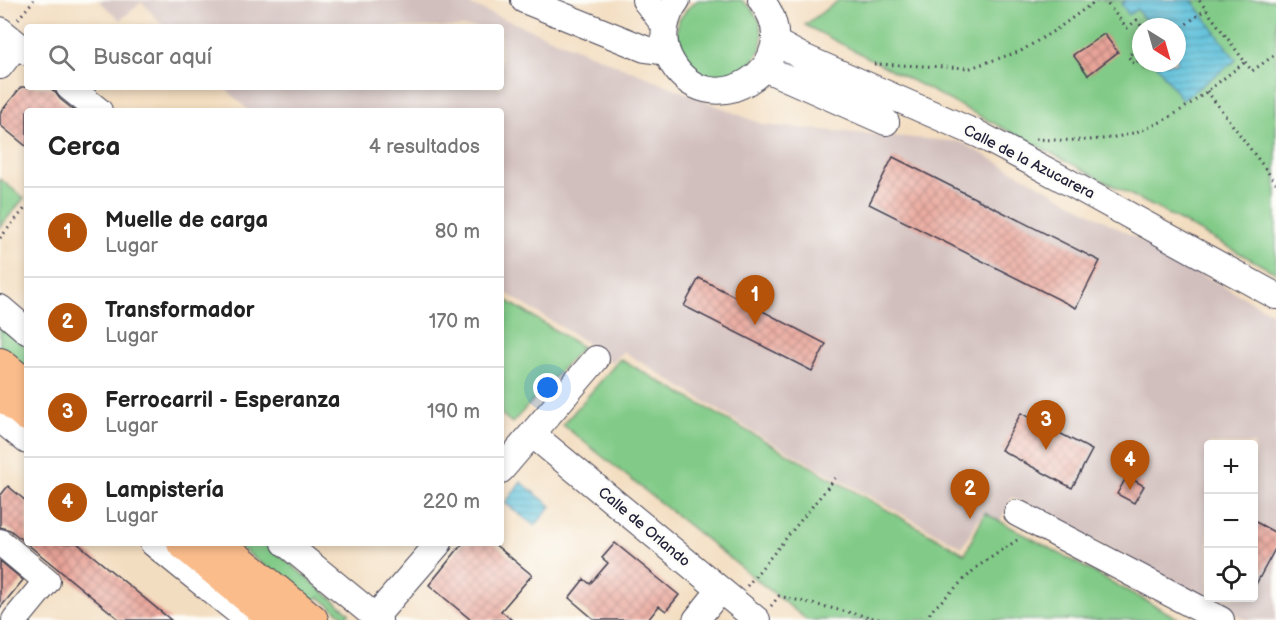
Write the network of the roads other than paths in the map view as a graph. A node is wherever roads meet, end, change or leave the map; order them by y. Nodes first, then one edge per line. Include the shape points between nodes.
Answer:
1 (524, 0) edge
2 (645, 0) edge
3 (677, 0) edge
4 (770, 3) edge
5 (665, 26) junction
6 (15, 42) edge
7 (775, 42) junction
8 (666, 52) junction
9 (0, 66) edge
10 (764, 69) junction
11 (73, 90) edge
12 (95, 108) edge
13 (886, 122) dead end
14 (1276, 296) edge
15 (0, 308) edge
16 (24, 328) edge
17 (596, 359) dead end
18 (0, 364) edge
19 (24, 384) edge
20 (0, 392) edge
21 (24, 412) edge
22 (0, 419) edge
23 (532, 434) junction
24 (24, 439) edge
25 (506, 455) edge
26 (1017, 513) dead end
27 (0, 542) edge
28 (157, 546) edge
29 (187, 546) edge
30 (222, 546) edge
31 (289, 546) edge
32 (437, 546) edge
33 (727, 596) junction
34 (761, 616) edge
35 (377, 619) edge
36 (15, 620) edge
37 (248, 620) edge
38 (276, 620) edge
39 (312, 620) edge
40 (696, 620) edge
41 (1221, 620) edge

1 - 8 street via 645,49
2 - 5 street
3 - 5 street
4 - 7 street
5 - 8 street
6 - 9 street
7 - 10 street
7 - 14 street, Calle de la Azucarera via 980,135
8 - 10 street via 686,80 719,91 751,81
10 - 13 street
11 - 12 street
15 - 16 street
17 - 23 street
18 - 19 main road
20 - 21 main road
22 - 24 street
23 - 25 street
23 - 33 street, Calle de Orlando
26 - 41 street
27 - 36 street via 48,581
28 - 37 street
29 - 38 main road
30 - 39 main road
31 - 35 street
32 - 35 street
33 - 34 street, Calle de Orlando
33 - 40 street

